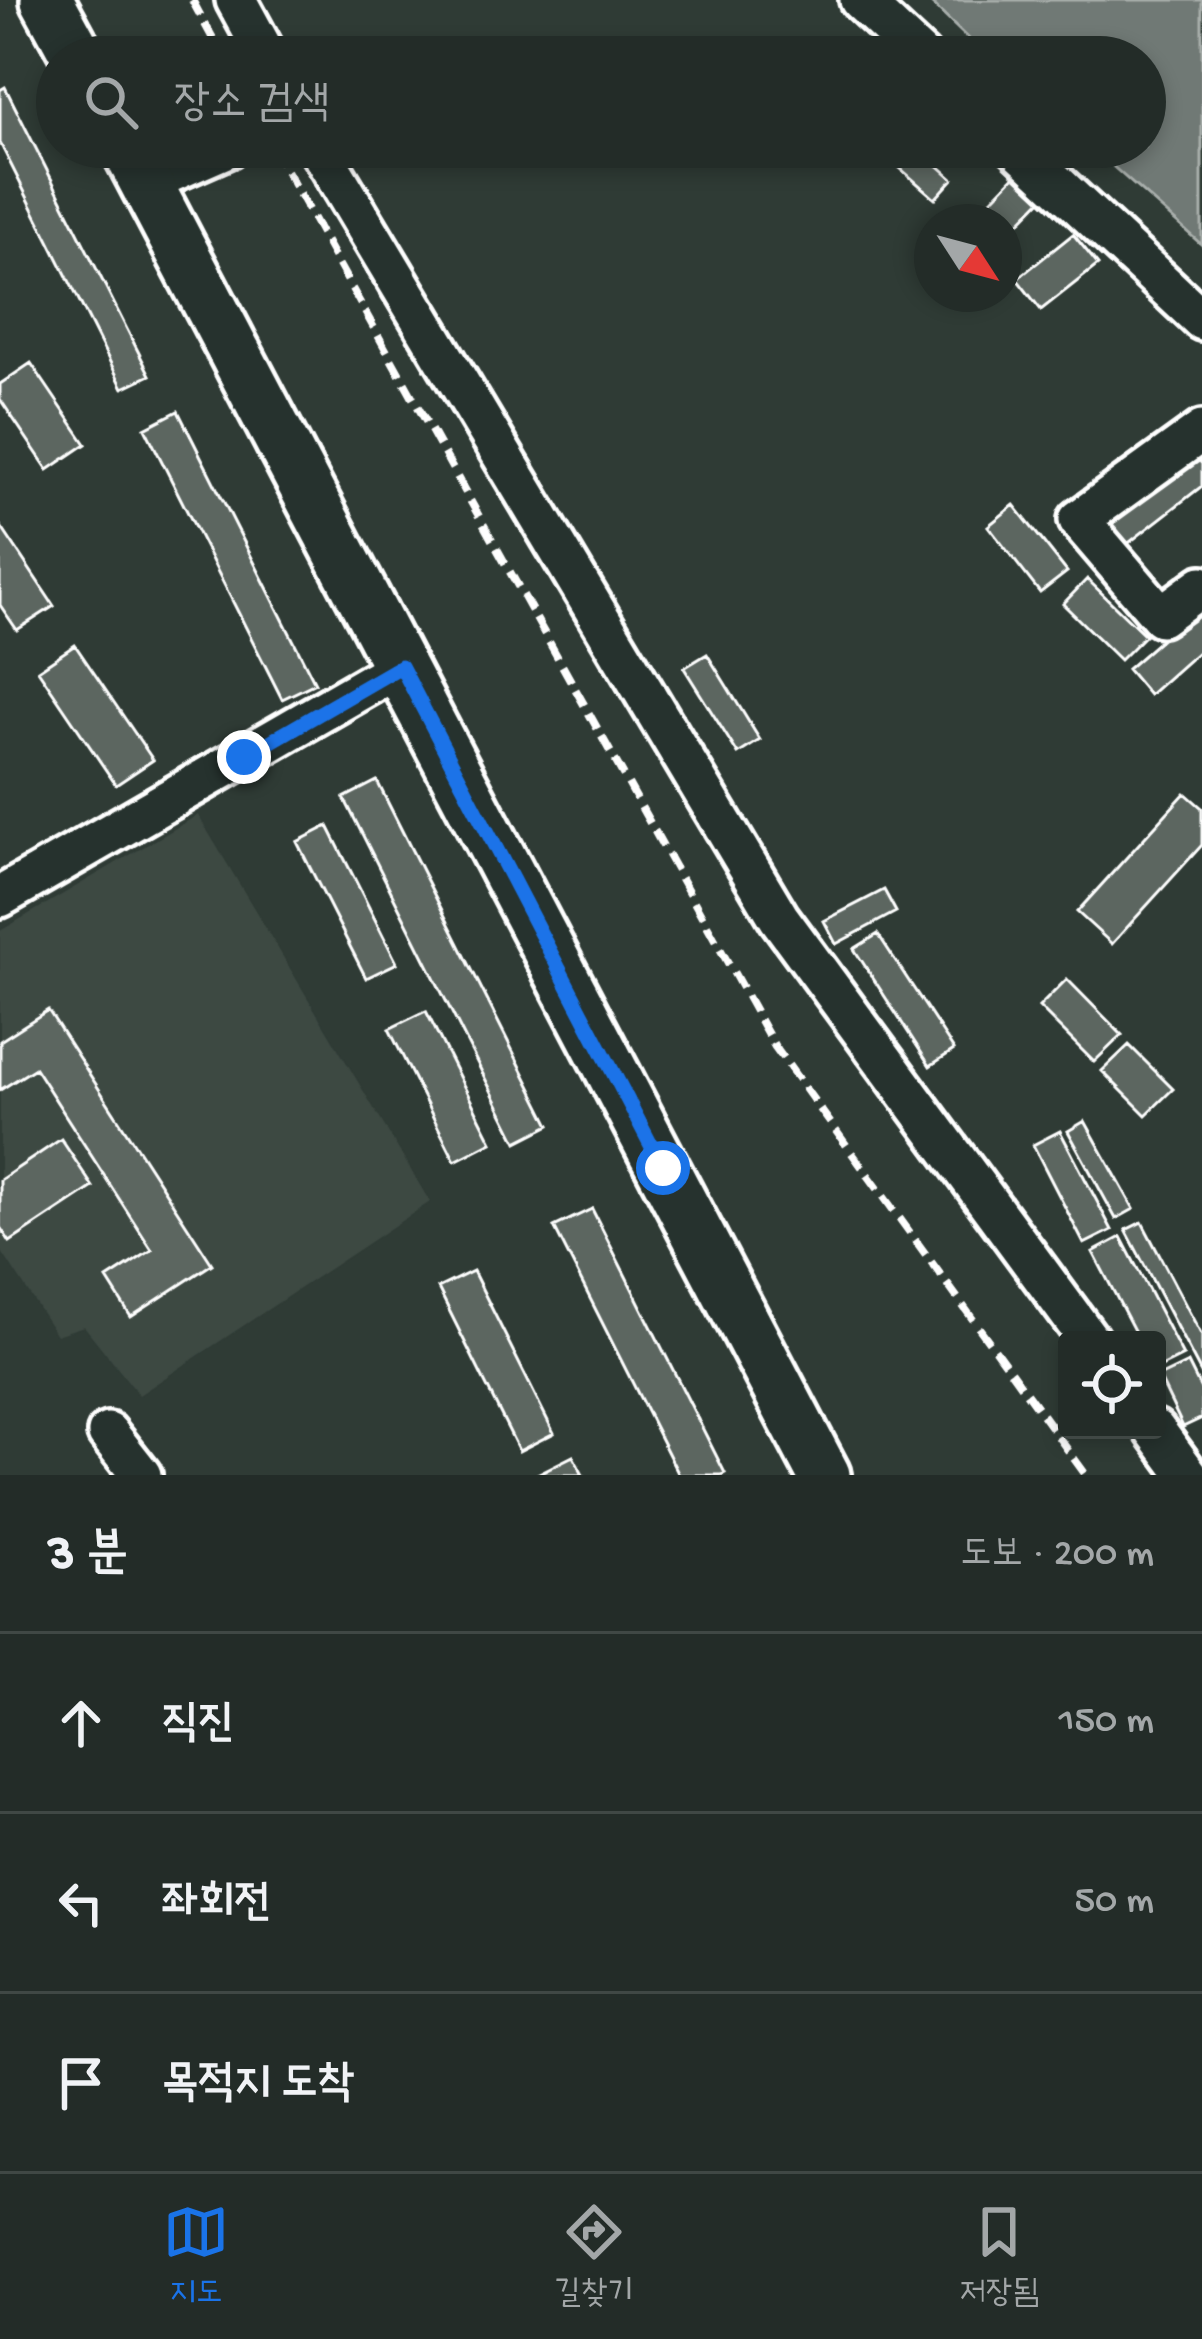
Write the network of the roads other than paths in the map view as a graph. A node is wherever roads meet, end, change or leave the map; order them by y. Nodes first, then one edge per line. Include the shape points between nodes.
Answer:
1 (47, 0) edge
2 (236, 0) edge
3 (860, 0) edge
4 (67, 36) edge
5 (256, 36) edge
6 (899, 36) edge
7 (139, 168) edge
8 (331, 168) edge
9 (1039, 168) edge
10 (1202, 320) edge
11 (1202, 430) edge
12 (1202, 586) edge
13 (401, 666) junction
14 (3, 889) edge
15 (1082, 1331) edge
16 (108, 1433) dead end
17 (1162, 1439) edge
18 (810, 1470) edge
19 (141, 1475) edge
20 (1188, 1475) edge

1 - 4 main road
2 - 5 street
3 - 6 street
7 - 13 main road
8 - 15 street via 779,917
9 - 10 street
11 - 12 street via 1079,520 1161,616
13 - 14 street
13 - 18 main road
16 - 19 street
17 - 20 street

